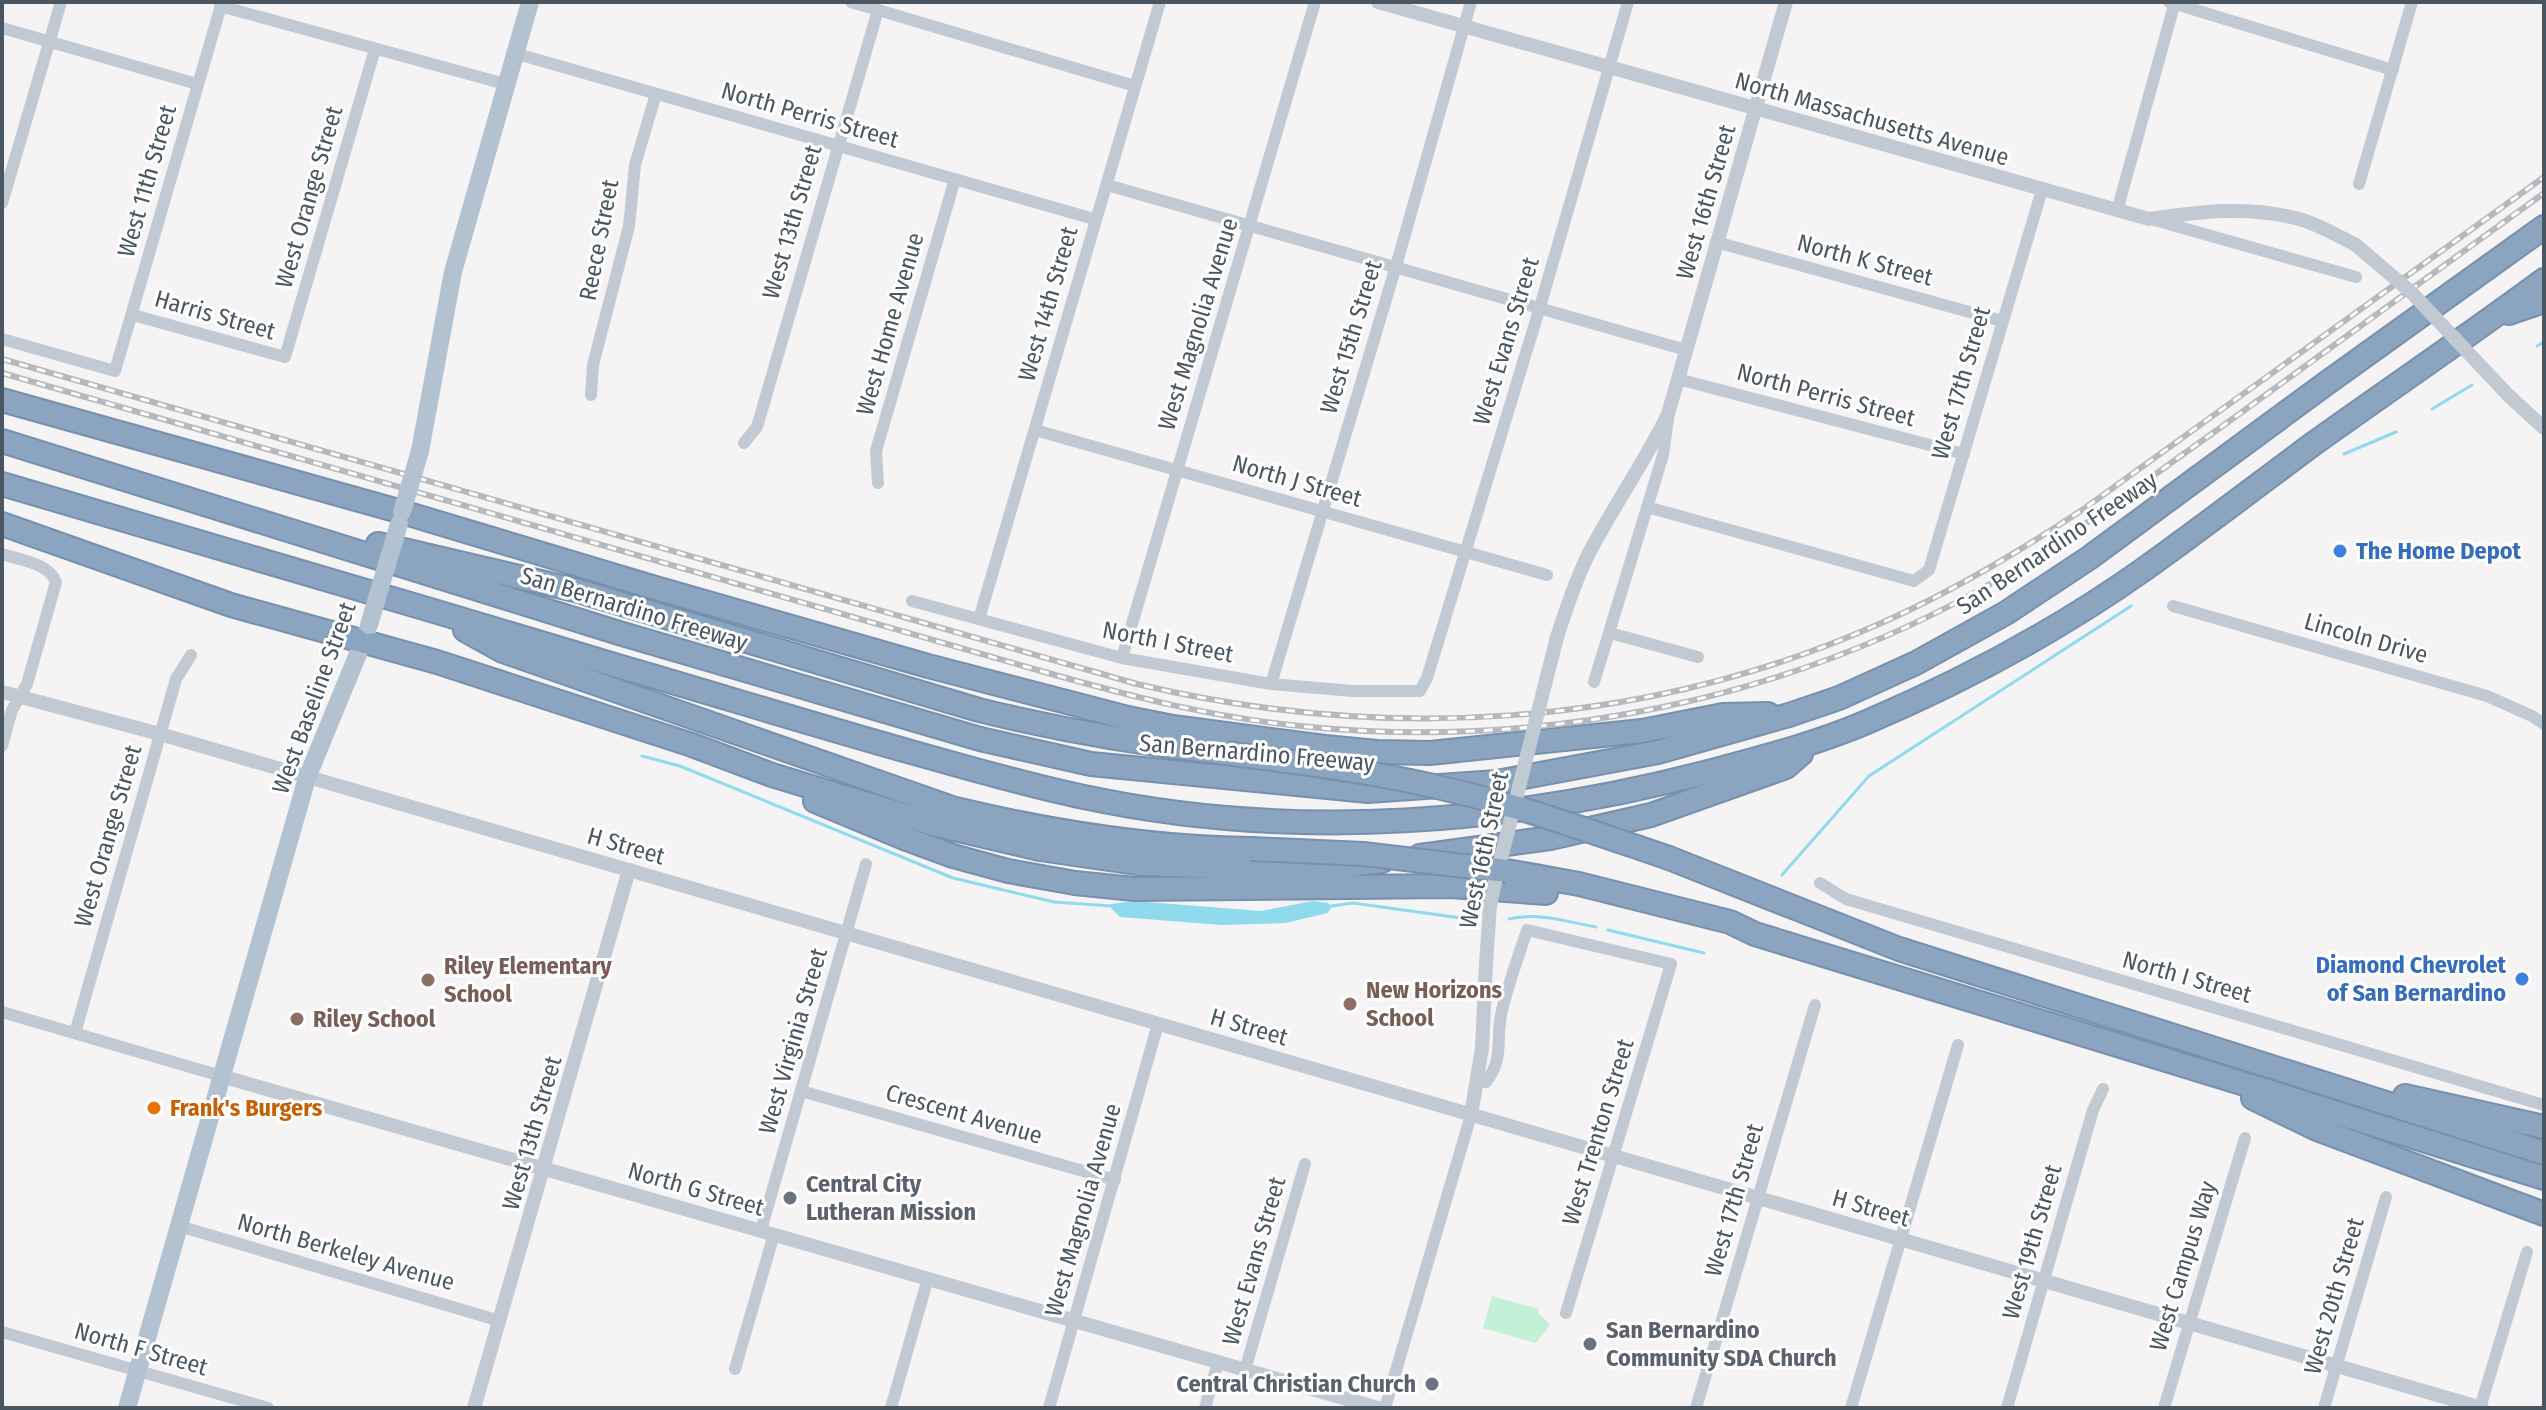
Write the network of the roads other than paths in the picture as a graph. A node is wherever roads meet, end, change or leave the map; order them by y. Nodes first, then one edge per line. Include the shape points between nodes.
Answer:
1 (61, 2) edge
2 (530, 2) edge
3 (851, 2) edge
4 (1160, 2) edge
5 (1315, 2) edge
6 (1378, 2) edge
7 (1471, 2) edge
8 (1628, 2) edge
9 (1786, 2) edge
10 (2412, 2) edge
11 (2173, 3) edge
12 (221, 4) edge
13 (878, 10) junction
14 (1464, 26) junction
15 (2, 28) edge
16 (48, 42) junction
17 (375, 49) junction
18 (514, 53) junction
19 (1610, 67) junction
20 (2393, 70) junction
21 (197, 84) junction
22 (505, 84) junction
23 (1135, 86) junction
24 (656, 94) junction
25 (1756, 110) junction
26 (838, 146) junction
27 (955, 179) junction
28 (2359, 184) dead end
29 (1107, 185) junction
30 (2042, 190) junction
31 (2, 203) edge
32 (2117, 211) junction
33 (1094, 219) junction
34 (2149, 219) junction
35 (1251, 226) junction
36 (2544, 227) edge
37 (1716, 242) junction
38 (1396, 266) junction
39 (2356, 277) dead end
40 (2544, 280) edge
41 (2544, 301) edge
42 (1540, 307) junction
43 (133, 315) junction
44 (2493, 318) junction
45 (2002, 321) junction
46 (2, 339) edge
47 (1686, 350) junction
48 (285, 357) joint
49 (1678, 379) junction
50 (591, 395) dead end
51 (2, 400) edge
52 (1668, 414) junction
53 (2544, 428) edge
54 (1035, 430) junction
55 (2, 441) edge
56 (744, 443) dead end
57 (1964, 454) junction
58 (1177, 470) junction
59 (878, 483) dead end
60 (2, 484) edge
61 (205, 504) junction
62 (1647, 507) junction
63 (1321, 511) junction
64 (402, 512) junction
65 (2, 524) edge
66 (1466, 552) junction
67 (2, 554) edge
68 (1547, 575) dead end
69 (912, 601) dead end
70 (2173, 606) dead end
71 (425, 608) junction
72 (979, 619) junction
73 (1610, 633) junction
74 (366, 634) junction
75 (191, 655) dead end
76 (1698, 657) dead end
77 (1122, 658) junction
78 (928, 666) junction
79 (1594, 682) dead end
80 (1271, 684) junction
81 (1420, 691) joint
82 (2, 692) edge
83 (20, 697) junction
84 (1789, 715) junction
85 (2544, 724) edge
86 (160, 734) junction
87 (1140, 744) junction
88 (1811, 745) junction
89 (2, 746) edge
90 (772, 775) junction
91 (307, 778) junction
92 (866, 864) dead end
93 (629, 870) junction
94 (1820, 883) dead end
95 (847, 933) junction
96 (1755, 934) junction
97 (1815, 1005) dead end
98 (2, 1012) edge
99 (1158, 1024) junction
100 (75, 1033) junction
101 (1958, 1045) dead end
102 (2183, 1065) junction
103 (221, 1076) junction
104 (2311, 1079) junction
105 (1477, 1082) junction
106 (2103, 1089) dead end
107 (801, 1091) junction
108 (2544, 1105) edge
109 (1471, 1115) junction
110 (2544, 1127) edge
111 (2245, 1138) dead end
112 (2544, 1153) edge
113 (1615, 1156) junction
114 (1305, 1164) dead end
115 (545, 1168) junction
116 (2544, 1178) edge
117 (1115, 1180) junction
118 (2386, 1197) dead end
119 (1757, 1198) junction
120 (2544, 1214) edge
121 (179, 1226) junction
122 (768, 1232) junction
123 (1900, 1239) junction
124 (2527, 1252) dead end
125 (928, 1278) junction
126 (2044, 1281) junction
127 (1566, 1313) dead end
128 (500, 1321) junction
129 (1074, 1321) junction
130 (2189, 1323) junction
131 (2, 1332) edge
132 (1218, 1362) junction
133 (2336, 1366) junction
134 (735, 1369) dead end
135 (1245, 1370) junction
136 (137, 1371) junction
137 (1369, 1407) edge
138 (127, 1408) edge
139 (268, 1408) edge
140 (474, 1408) edge
141 (891, 1408) edge
142 (1049, 1408) edge
143 (1205, 1408) edge
144 (1385, 1408) edge
145 (1696, 1408) edge
146 (1851, 1408) edge
147 (2007, 1408) edge
148 (2164, 1408) edge
149 (2324, 1408) edge
150 (2481, 1408) edge

1 - 16 street
2 - 18 main road, West Baseline Street
3 - 13 street
4 - 23 street, West 14th Street
5 - 35 street, West Magnolia Avenue
6 - 14 street, North Massachusetts Avenue
7 - 14 street, West 15th Street
8 - 19 street, West Evans Street
9 - 25 street, West 16th Street
10 - 20 street
11 - 20 street
11 - 32 street
12 - 17 street
12 - 21 street, West 11th Street
13 - 23 street
13 - 26 street, West 13th Street
14 - 19 street, North Massachusetts Avenue
14 - 38 street, West 15th Street
15 - 16 street
16 - 21 street
16 - 31 street
17 - 22 street
17 - 48 street, West Orange Street
18 - 22 main road, West Baseline Street
18 - 24 street, North Perris Street
19 - 25 street, North Massachusetts Avenue
19 - 42 street, West Evans Street
20 - 28 street
21 - 43 street, West 11th Street
22 - 64 main road, West Baseline Street, bridge via 453,272 420,451
23 - 29 street, West 14th Street
24 - 26 street, North Perris Street
24 - 50 street, Reece Street via 635,165 629,226 593,365
25 - 30 street, North Massachusetts Avenue
25 - 37 street, West 16th Street
26 - 27 street, North Perris Street
26 - 56 street, West 13th Street via 757,427
27 - 33 street, North Perris Street
27 - 59 street, West Home Avenue via 876,451
29 - 33 street, West 14th Street
29 - 35 street
30 - 32 street, North Massachusetts Avenue
30 - 45 street, West 17th Street
32 - 34 street, North Massachusetts Avenue
33 - 54 street, West 14th Street
34 - 39 street, North Massachusetts Avenue
34 - 53 street, bridge via 2256,211 2300,219 2356,245 2412,293
35 - 38 street
35 - 58 street, West Magnolia Avenue
36 - 84 highway, San Bernardino Freeway via 2006,613 1916,663
37 - 45 street, North K Street
37 - 47 street, West 16th Street
38 - 42 street
38 - 63 street, West 15th Street
40 - 44 highway
41 - 44 highway
42 - 47 street
42 - 66 street, West Evans Street
43 - 46 street, West 11th Street via 115,371
43 - 48 street, Harris Street
44 - 88 highway via 2139,573 1939,689
45 - 57 street, West 17th Street
47 - 49 street, West 16th Street
49 - 52 street, West 16th Street
49 - 57 street, North Perris Street
51 - 64 highway
52 - 62 street, West 16th Street via 1663,455
52 - 105 street, West 16th Street, bridge via 1589,553 1557,637 1490,906
54 - 58 street, North J Street
54 - 72 street, West 14th Street
55 - 61 highway, San Bernardino Freeway
57 - 62 street, West 17th Street via 1929,570 1914,581
58 - 63 street, North J Street
58 - 77 street, West Magnolia Avenue
60 - 71 highway
61 - 84 highway, San Bernardino Freeway via 873,708 1091,764 1368,791 1413,788 1497,782 1658,752
61 - 87 highway via 575,590 979,710
62 - 73 street, West 16th Street
63 - 66 street, North J Street
63 - 80 street, West 15th Street
64 - 74 main road, West Baseline Street, bridge
64 - 78 highway
65 - 74 highway via 231,605
66 - 68 street, North J Street
66 - 81 street, West Evans Street
67 - 83 street via 45,568 56,582
69 - 72 street, North I Street
70 - 85 street, Lincoln Drive via 2487,696
71 - 88 highway via 1003,778 1088,798 1254,820 1342,822 1518,811 1592,800
71 - 96 highway, bridge via 503,651 955,809 1133,842 1363,854 1507,871 1730,922
72 - 77 street, North I Street
73 - 76 street
73 - 79 street, West 16th Street
74 - 90 highway
74 - 91 main road, West Baseline Street
75 - 86 street, West Orange Street via 176,679
77 - 80 street, North I Street
78 - 84 highway via 1162,725 1377,752 1544,743 1723,715
78 - 87 highway
80 - 81 street, North I Street
82 - 83 street, H Street
83 - 86 street, H Street
83 - 89 street
86 - 91 street, H Street
86 - 100 street, West Orange Street
87 - 104 highway, bridge via 1324,766 1453,790 1556,819 1899,949
88 - 90 highway via 1786,767 1651,815 1502,846 1312,870 1143,864 1040,849 933,824
90 - 96 highway via 777,784 953,856 1075,883 1134,889 1522,889
91 - 93 street, H Street
91 - 103 main road, West Baseline Street
92 - 95 street, West Virginia Street
93 - 95 street, H Street
93 - 115 street, West 13th Street
94 - 108 street, North I Street via 1846,899
95 - 99 street, H Street
95 - 107 street, West Virginia Street
96 - 102 highway
97 - 119 street, West 17th Street
98 - 100 street, North G Street
99 - 109 street, H Street
99 - 117 street, West Magnolia Avenue
100 - 103 street, North G Street
101 - 123 street
102 - 116 highway
102 - 120 highway via 2317,1129
103 - 115 street, North G Street
103 - 121 main road, West Baseline Street
104 - 110 highway
104 - 112 highway
105 - 109 street, West 16th Street
105 - 113 street, West Trenton Street via 1486,1082 1497,1062 1500,1018 1527,930 1671,964
106 - 126 street, West 19th Street
107 - 117 street, Crescent Avenue
107 - 122 street, West Virginia Street
109 - 113 street, H Street
109 - 144 street, West 16th Street
111 - 130 street, West Campus Way
113 - 119 street, H Street
113 - 127 street, West Trenton Street
114 - 135 street, West Evans Street
115 - 122 street, North G Street
115 - 128 street, West 13th Street
117 - 129 street, West Magnolia Avenue
118 - 133 street, West 20th Street
119 - 123 street, H Street
119 - 145 street, West 17th Street
121 - 128 street, North Berkeley Avenue
121 - 136 main road, West Baseline Street
122 - 125 street, North G Street
122 - 134 street, West Virginia Street
123 - 126 street, H Street
123 - 146 street
124 - 150 street
125 - 129 street, North G Street
125 - 141 street
126 - 130 street, H Street
126 - 147 street, West 19th Street
128 - 140 street, West 13th Street
129 - 132 street, North G Street
129 - 142 street, West Magnolia Avenue
130 - 133 street, H Street
130 - 148 street, West Campus Way
131 - 136 street, North F Street
132 - 135 street, North G Street
132 - 143 street, West Evans Street
133 - 149 street, West 20th Street
133 - 150 street, H Street
135 - 137 street, North G Street
136 - 138 main road, West Baseline Street
136 - 139 street, North F Street

